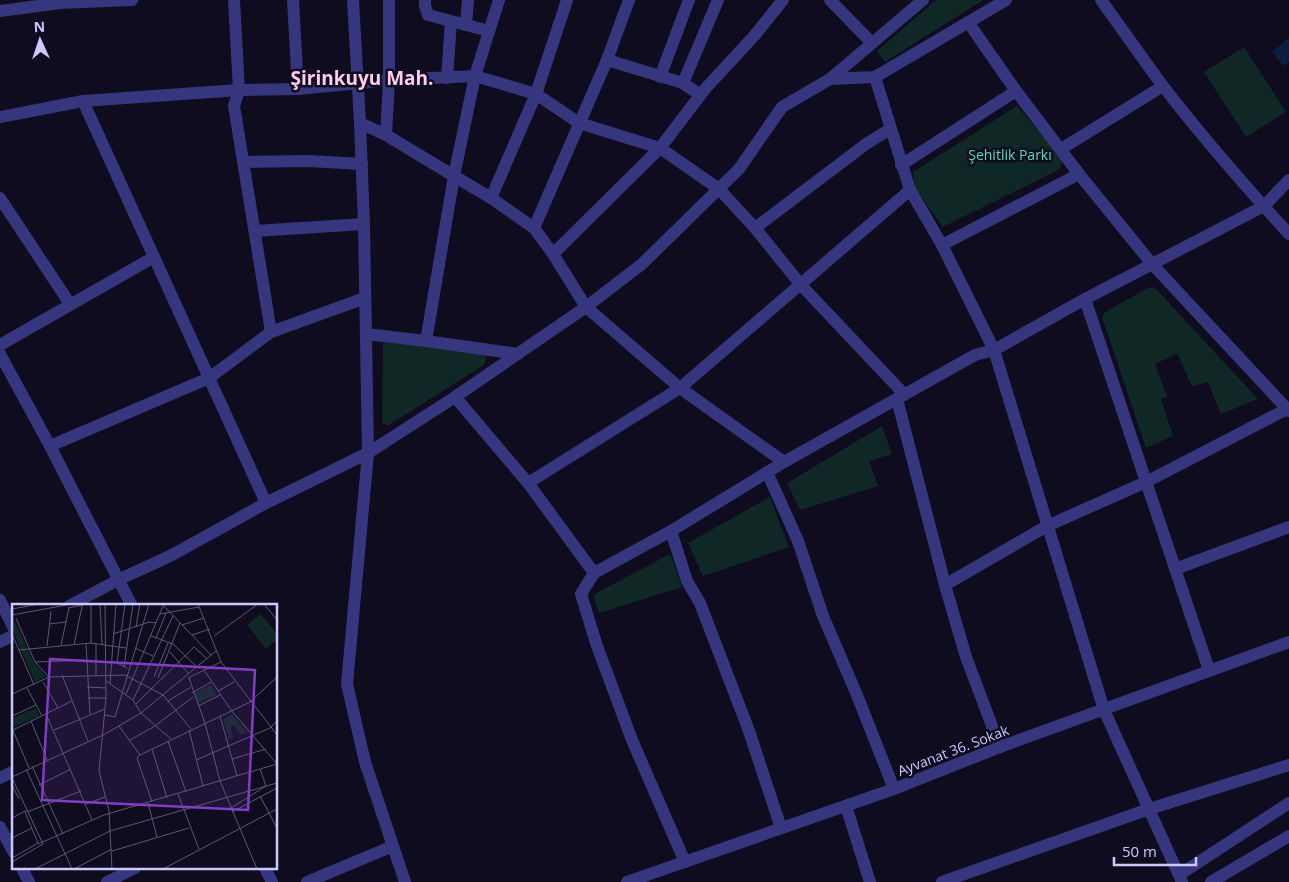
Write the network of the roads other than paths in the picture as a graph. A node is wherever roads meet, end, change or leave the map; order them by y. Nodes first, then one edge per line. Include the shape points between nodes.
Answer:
1 (132, 0) edge
2 (234, 0) edge
3 (292, 0) edge
4 (353, 0) edge
5 (389, 0) edge
6 (425, 0) edge
7 (468, 0) edge
8 (499, 0) edge
9 (567, 0) edge
10 (629, 0) edge
11 (689, 0) edge
12 (718, 0) edge
13 (783, 0) edge
14 (830, 0) edge
15 (1006, 0) edge
16 (1101, 0) edge
17 (920, 1) edge
18 (60, 2) edge
19 (0, 11) edge
20 (451, 21) junction
21 (968, 22) junction
22 (466, 25) junction
23 (489, 31) junction
24 (872, 43) junction
25 (607, 60) junction
26 (475, 76) junction
27 (660, 77) junction
28 (875, 77) junction
29 (447, 78) junction
30 (830, 79) junction
31 (389, 80) junction
32 (683, 83) junction
33 (357, 84) junction
34 (1163, 86) junction
35 (298, 89) junction
36 (239, 90) junction
37 (1016, 91) junction
38 (536, 94) junction
39 (700, 95) junction
40 (83, 101) junction
41 (0, 117) edge
42 (579, 122) junction
43 (360, 123) junction
44 (890, 130) junction
45 (386, 135) junction
46 (660, 148) junction
47 (1062, 149) junction
48 (243, 162) junction
49 (362, 164) junction
50 (901, 165) junction
51 (1079, 174) junction
52 (454, 176) junction
53 (1289, 180) edge
54 (719, 190) junction
55 (910, 190) junction
56 (0, 198) edge
57 (491, 198) junction
58 (1264, 206) junction
59 (364, 224) junction
60 (534, 228) junction
61 (756, 228) junction
62 (255, 231) junction
63 (1289, 234) edge
64 (942, 245) junction
65 (554, 254) junction
66 (154, 257) junction
67 (1152, 264) junction
68 (801, 285) junction
69 (365, 298) junction
70 (1085, 299) junction
71 (70, 304) junction
72 (586, 307) junction
73 (271, 332) junction
74 (366, 334) junction
75 (426, 341) junction
76 (0, 345) edge
77 (994, 350) junction
78 (0, 354) edge
79 (518, 354) junction
80 (209, 378) junction
81 (680, 388) junction
82 (456, 397) junction
83 (901, 397) junction
84 (1288, 409) edge
85 (50, 446) junction
86 (368, 453) junction
87 (784, 462) junction
88 (767, 472) junction
89 (1146, 482) junction
90 (528, 483) junction
91 (266, 503) junction
92 (1047, 526) junction
93 (1289, 527) edge
94 (671, 531) junction
95 (1175, 569) junction
96 (594, 573) junction
97 (118, 580) junction
98 (945, 586) junction
99 (0, 600) edge
100 (73, 604) edge
101 (131, 604) edge
102 (12, 625) edge
103 (12, 636) edge
104 (0, 642) edge
105 (1289, 642) edge
106 (1209, 670) junction
107 (1104, 710) junction
108 (1000, 747) junction
109 (1289, 765) edge
110 (12, 772) edge
111 (0, 778) edge
112 (894, 789) junction
113 (1289, 802) edge
114 (846, 806) junction
115 (1149, 809) junction
116 (0, 827) edge
117 (781, 828) junction
118 (1289, 836) edge
119 (393, 846) junction
120 (12, 849) edge
121 (684, 862) junction
122 (23, 870) edge
123 (131, 870) edge
124 (266, 870) edge
125 (662, 876) edge
126 (1181, 879) edge
127 (29, 882) edge
128 (107, 882) edge
129 (272, 882) edge
130 (307, 882) edge
131 (405, 882) edge
132 (628, 882) edge
133 (870, 882) edge
134 (942, 882) edge
135 (1211, 882) edge

1 - 18 street
2 - 36 street
3 - 35 street
4 - 33 street
5 - 31 street
6 - 20 street via 428,15
7 - 22 street
8 - 23 street
9 - 38 street
10 - 25 street
11 - 27 street
12 - 32 street
13 - 39 street
14 - 24 street
15 - 21 street
16 - 34 street
17 - 24 street
18 - 19 street
20 - 22 street
20 - 29 street
21 - 28 street
21 - 37 street
22 - 23 street
23 - 26 street
24 - 30 street
25 - 27 street
25 - 42 street
26 - 29 street
26 - 38 street
26 - 52 street
27 - 32 street
28 - 30 street
28 - 44 street
29 - 31 street
30 - 54 street via 782,107 739,169
31 - 33 street
31 - 45 street
32 - 39 street
33 - 35 street
33 - 43 street
34 - 47 street
34 - 58 street
35 - 36 street
36 - 40 street
36 - 48 street via 234,106
37 - 47 street
37 - 50 street
38 - 42 street
38 - 57 street
39 - 46 street
40 - 41 street
40 - 66 street
42 - 46 street
42 - 60 street
43 - 45 street
43 - 49 street
44 - 50 street
44 - 61 street via 866,144
45 - 52 street
46 - 54 street
46 - 65 street
47 - 51 street
48 - 49 street
48 - 62 street
49 - 59 street
50 - 55 street
51 - 64 street
51 - 67 street
52 - 57 street
52 - 75 street
53 - 58 street
54 - 61 street
54 - 72 street via 642,264
55 - 64 street
55 - 68 street
56 - 71 street
57 - 60 street
58 - 63 street
58 - 67 street
59 - 62 street
59 - 69 street
60 - 65 street
61 - 68 street
62 - 73 street
64 - 77 street
65 - 72 street
66 - 71 street
66 - 80 street
67 - 70 street
67 - 84 street
68 - 81 street
68 - 83 street
69 - 73 street
69 - 74 street
70 - 77 street
70 - 89 street
71 - 76 street
72 - 79 street
72 - 81 street
73 - 80 street
74 - 75 street
74 - 86 street
75 - 79 street
77 - 83 street via 975,355
77 - 92 street
78 - 85 street
79 - 82 street
80 - 85 street
80 - 91 street
81 - 87 street
81 - 90 street
82 - 86 street
82 - 90 street
83 - 87 street
83 - 98 street
84 - 89 street
85 - 97 street
86 - 91 street
86 - 119 street via 346,684 365,762
87 - 88 street
88 - 94 street
88 - 112 street via 798,541 823,616
89 - 92 street
89 - 95 street
90 - 96 street
91 - 97 street via 172,555
92 - 98 street
92 - 107 street
93 - 95 street
94 - 96 street
94 - 117 street via 687,581 700,603 749,731
95 - 106 street
96 - 121 street via 580,594 632,740
97 - 100 street
97 - 101 street
98 - 108 street via 966,657
99 - 102 street
103 - 104 street
105 - 106 street, Ayvanat 36. Sokak
106 - 107 street, Ayvanat 36. Sokak
107 - 108 street, Ayvanat 36. Sokak
107 - 115 street
108 - 112 street, Ayvanat 36. Sokak
109 - 115 street
110 - 111 street
112 - 114 street, Ayvanat 36. Sokak
113 - 126 street
114 - 117 street, Ayvanat 36. Sokak
114 - 133 street
115 - 126 street
115 - 134 street
116 - 120 street
117 - 121 street, Ayvanat 36. Sokak
118 - 135 street
119 - 130 street
119 - 131 street
121 - 125 street, Ayvanat 36. Sokak
122 - 127 street
123 - 128 street
124 - 129 street
125 - 132 street, Ayvanat 36. Sokak

